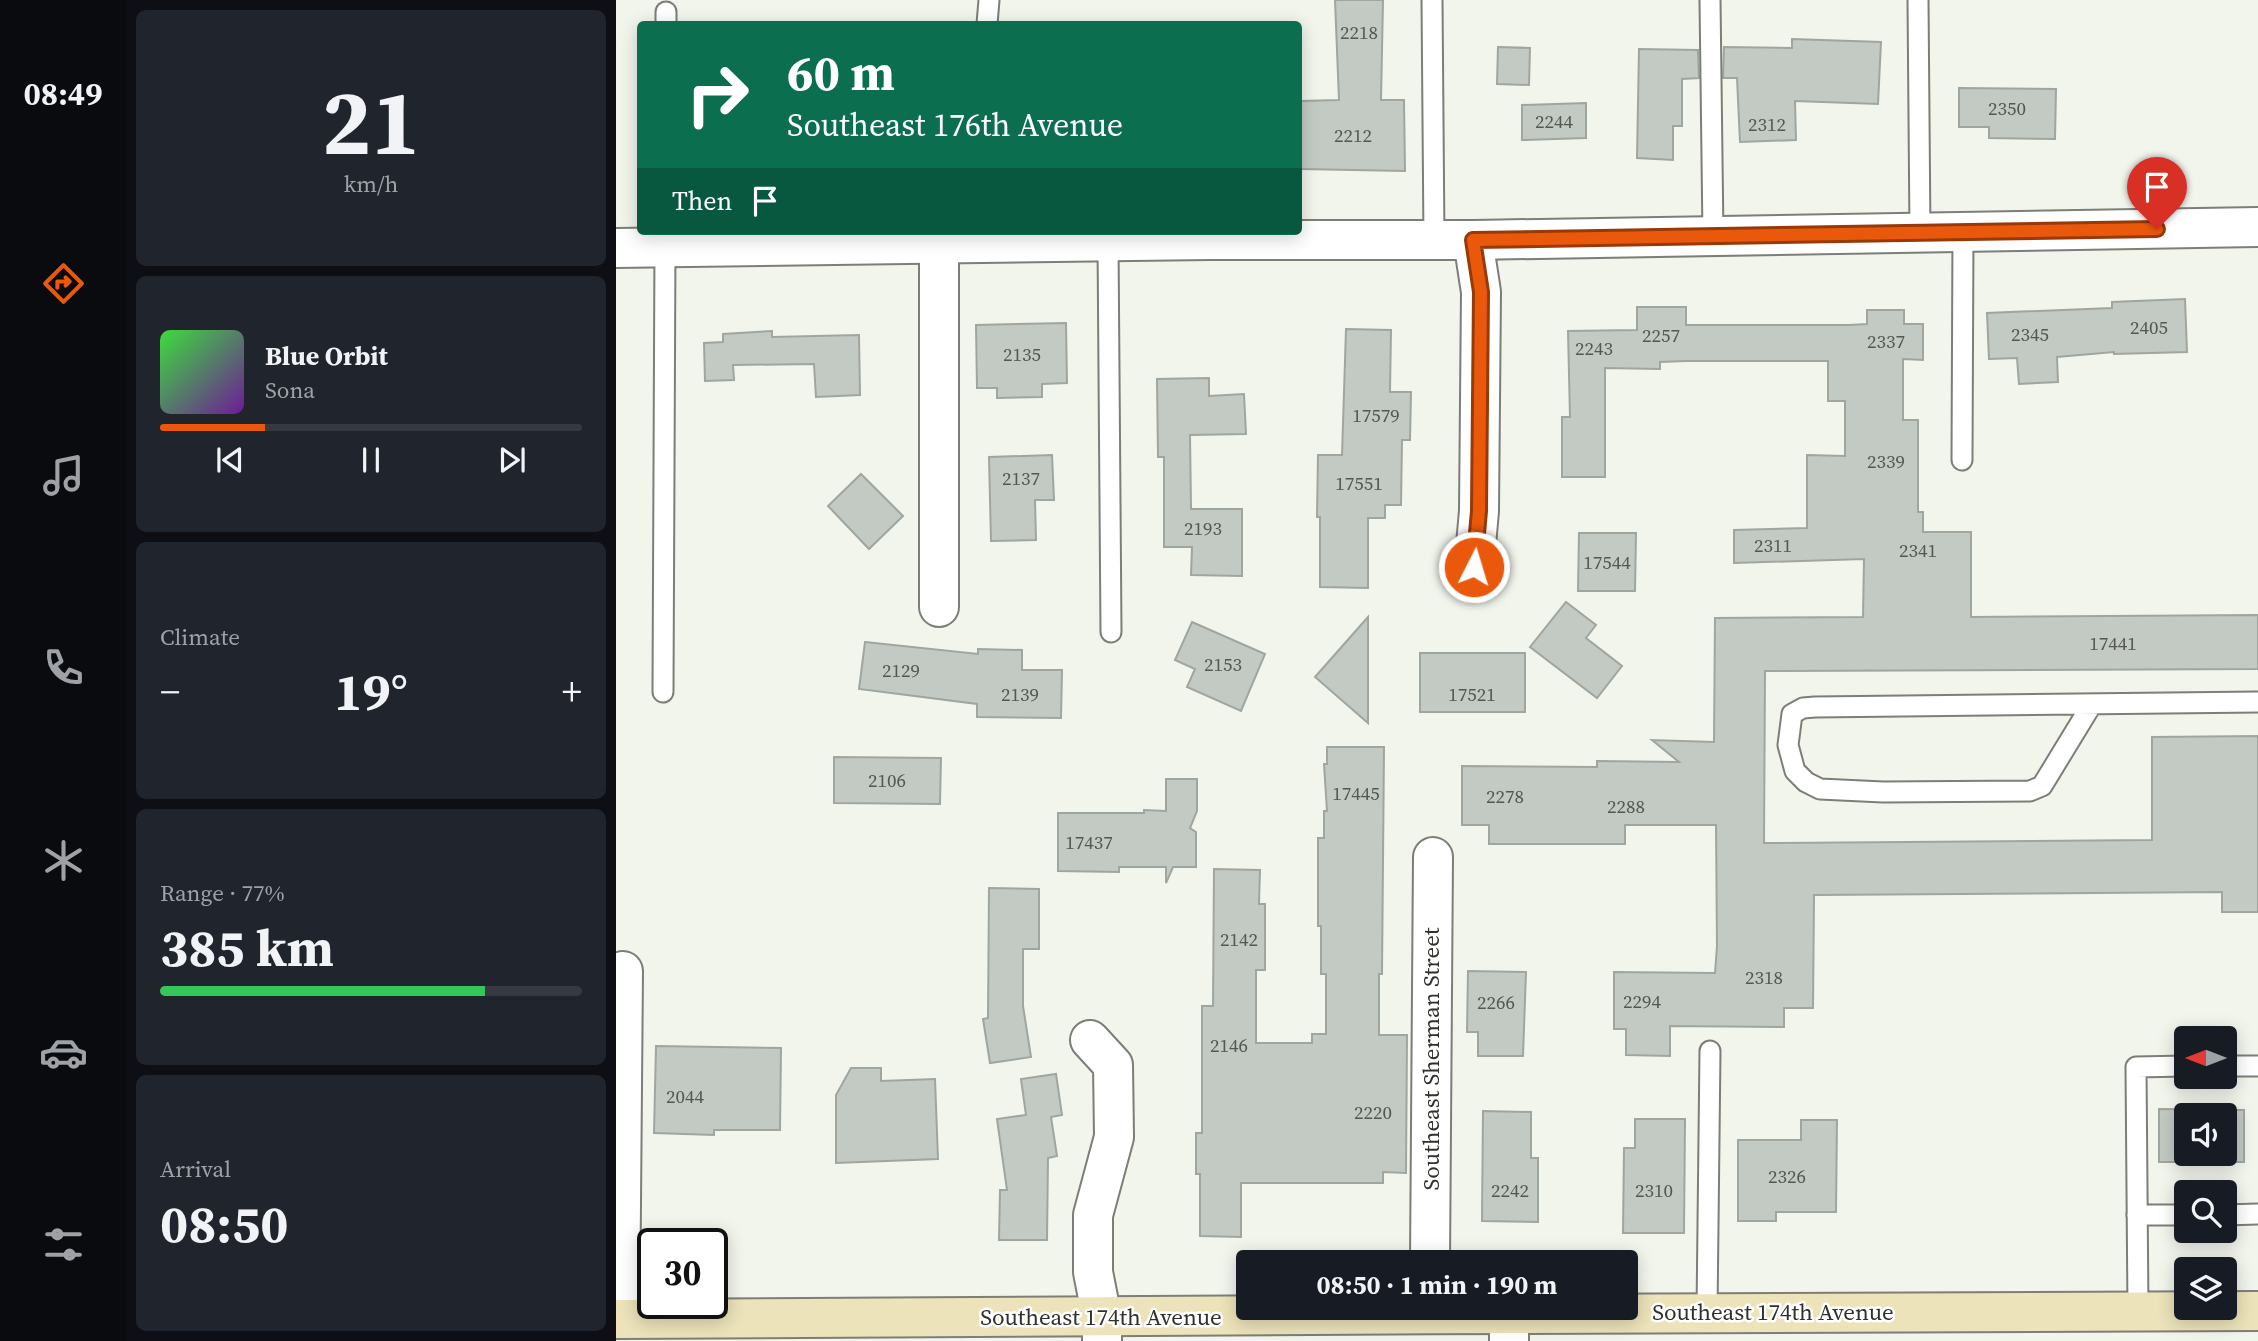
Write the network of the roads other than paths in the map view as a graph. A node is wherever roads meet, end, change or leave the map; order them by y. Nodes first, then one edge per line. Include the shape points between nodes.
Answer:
1 (989, 0) edge
2 (1432, 0) edge
3 (1710, 0) edge
4 (1918, 0) edge
5 (987, 21) edge
6 (2258, 227) edge
7 (1963, 232) junction
8 (1920, 233) junction
9 (1713, 236) junction
10 (991, 237) edge
11 (665, 239) edge
12 (1434, 240) junction
13 (1473, 240) junction
14 (1108, 242) junction
15 (939, 244) junction
16 (616, 248) edge
17 (1962, 460) dead end
18 (1474, 567) dead end
19 (939, 607) dead end
20 (1111, 632) dead end
21 (663, 692) dead end
22 (2258, 702) edge
23 (2092, 704) junction
24 (1433, 857) dead end
25 (622, 971) dead end
26 (1090, 1040) dead end
27 (1710, 1051) dead end
28 (2174, 1066) edge
29 (2237, 1066) edge
30 (2258, 1066) edge
31 (2237, 1214) edge
32 (2258, 1214) edge
33 (2137, 1215) junction
34 (2174, 1215) edge
35 (1430, 1250) edge
36 (2138, 1311) junction
37 (2258, 1311) edge
38 (1707, 1312) junction
39 (618, 1319) edge
40 (1266, 1320) edge
41 (1474, 1320) edge
42 (1509, 1327) edge
43 (1102, 1329) edge
44 (864, 1330) edge

1 - 5 lane
2 - 12 lane
3 - 9 lane
4 - 8 lane
6 - 7 street
7 - 8 street
7 - 17 lane
8 - 9 street
9 - 13 street
10 - 14 street
10 - 15 street
11 - 15 street
11 - 16 street
11 - 21 lane
12 - 13 street
12 - 14 street
13 - 18 street via 1481,292 1479,511
14 - 20 lane
15 - 19 street
22 - 23 lane
23 - 23 lane via 1803,708 1792,714 1787,745 1795,771 1820,789 2030,792 2042,786
24 - 35 street, Southeast Sherman Street
25 - 39 street
26 - 43 street via 1113,1065 1114,1137 1093,1215 1093,1272
27 - 38 lane
28 - 33 lane via 2136,1067
29 - 30 lane
31 - 32 lane
33 - 34 lane
33 - 36 lane
36 - 37 street, Southeast 174th Avenue
36 - 38 street, Southeast 174th Avenue
38 - 42 street, Southeast 174th Avenue
39 - 44 street, Southeast 174th Avenue
40 - 43 street, Southeast 174th Avenue
41 - 42 street, Southeast 174th Avenue
43 - 44 street, Southeast 174th Avenue

